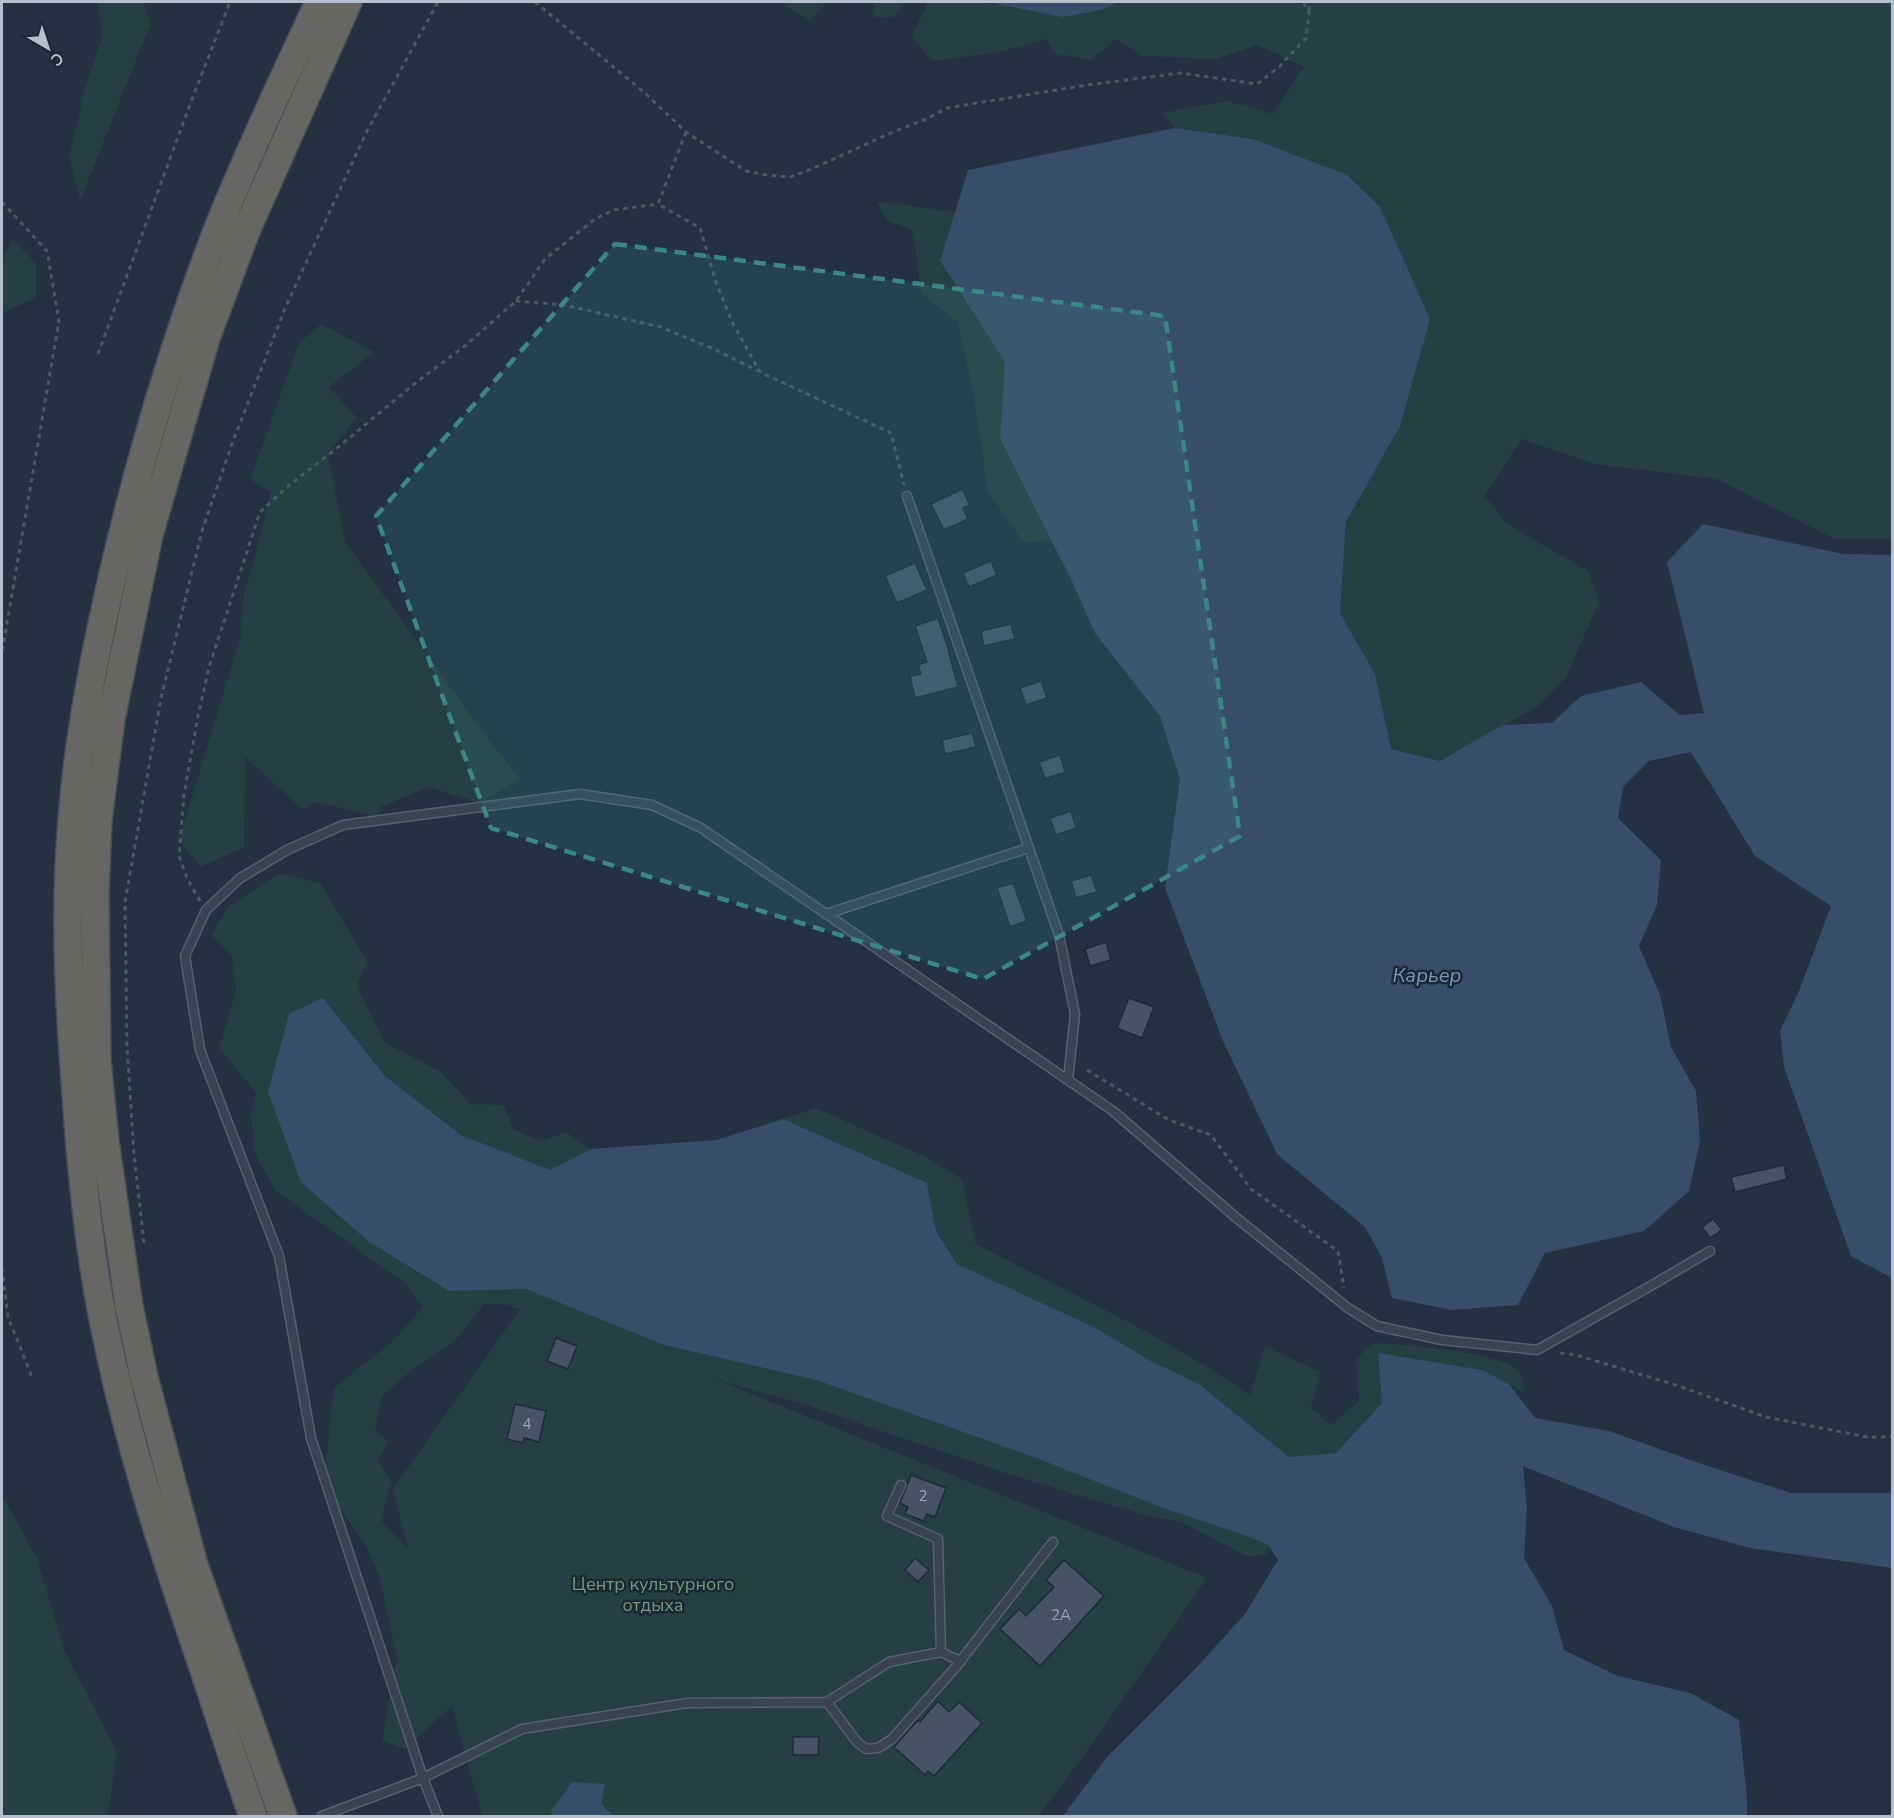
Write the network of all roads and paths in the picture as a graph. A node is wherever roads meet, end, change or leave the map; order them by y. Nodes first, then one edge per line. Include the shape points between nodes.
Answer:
1 (230, 2) edge
2 (319, 2) edge
3 (348, 2) edge
4 (438, 2) edge
5 (535, 2) edge
6 (1303, 2) edge
7 (1309, 2) edge
8 (1309, 13) junction
9 (686, 132) junction
10 (2, 202) edge
11 (658, 204) junction
12 (516, 301) junction
13 (98, 354) dead end
14 (760, 372) junction
15 (907, 496) joint
16 (2, 652) edge
17 (1029, 848) junction
18 (206, 910) junction
19 (826, 914) junction
20 (1087, 1070) dead end
21 (1068, 1080) junction
22 (145, 1247) dead end
23 (1710, 1251) dead end
24 (2, 1268) edge
25 (1348, 1308) junction
26 (1537, 1350) junction
27 (32, 1377) dead end
28 (1893, 1437) edge
29 (901, 1485) dead end
30 (1053, 1542) dead end
31 (941, 1652) junction
32 (960, 1661) junction
33 (827, 1702) junction
34 (423, 1778) junction
35 (253, 1816) edge
36 (283, 1816) edge
37 (322, 1816) edge
38 (438, 1816) edge

1 - 13 path
2 - 35 highway via 220,223 148,434 100,632 84,719 67,898 80,1146 102,1315 117,1386 170,1572
3 - 36 highway via 246,231 206,338 176,439 149,535 111,719 98,820 95,894 97,1060 129,1306 194,1565
4 - 22 path via 367,131 286,306 202,531 160,698 125,902 127,1046
5 - 9 path
6 - 8 path
7 - 8 path
8 - 9 path via 1306,38 1257,84 1181,73 947,108 790,177 746,171
9 - 11 path
10 - 16 path via 47,251 59,321
11 - 12 path via 614,210 595,219 545,259
11 - 14 path via 700,228 732,322
12 - 14 path via 564,305 661,327
12 - 18 path via 260,512 209,667 184,794 179,856
14 - 15 path via 891,433
15 - 17 lane
17 - 19 lane
17 - 21 lane via 1059,935 1075,1014
18 - 19 lane via 239,879 286,850 343,825 580,794 652,805 701,828
18 - 34 lane via 185,956 200,1050 279,1256 311,1438
19 - 21 lane
20 - 25 path via 1169,1120 1211,1135 1251,1189 1338,1251
21 - 25 lane via 1113,1112
23 - 26 lane
24 - 27 path via 8,1317
25 - 26 lane via 1377,1326 1442,1340
26 - 28 path via 1576,1354 1766,1417 1867,1437
29 - 31 lane via 887,1516 938,1539
30 - 32 lane
31 - 32 lane
31 - 33 lane via 889,1662
32 - 33 lane via 892,1739 878,1748 866,1749 856,1742
33 - 34 lane via 687,1703 522,1729
34 - 37 lane
34 - 38 lane

